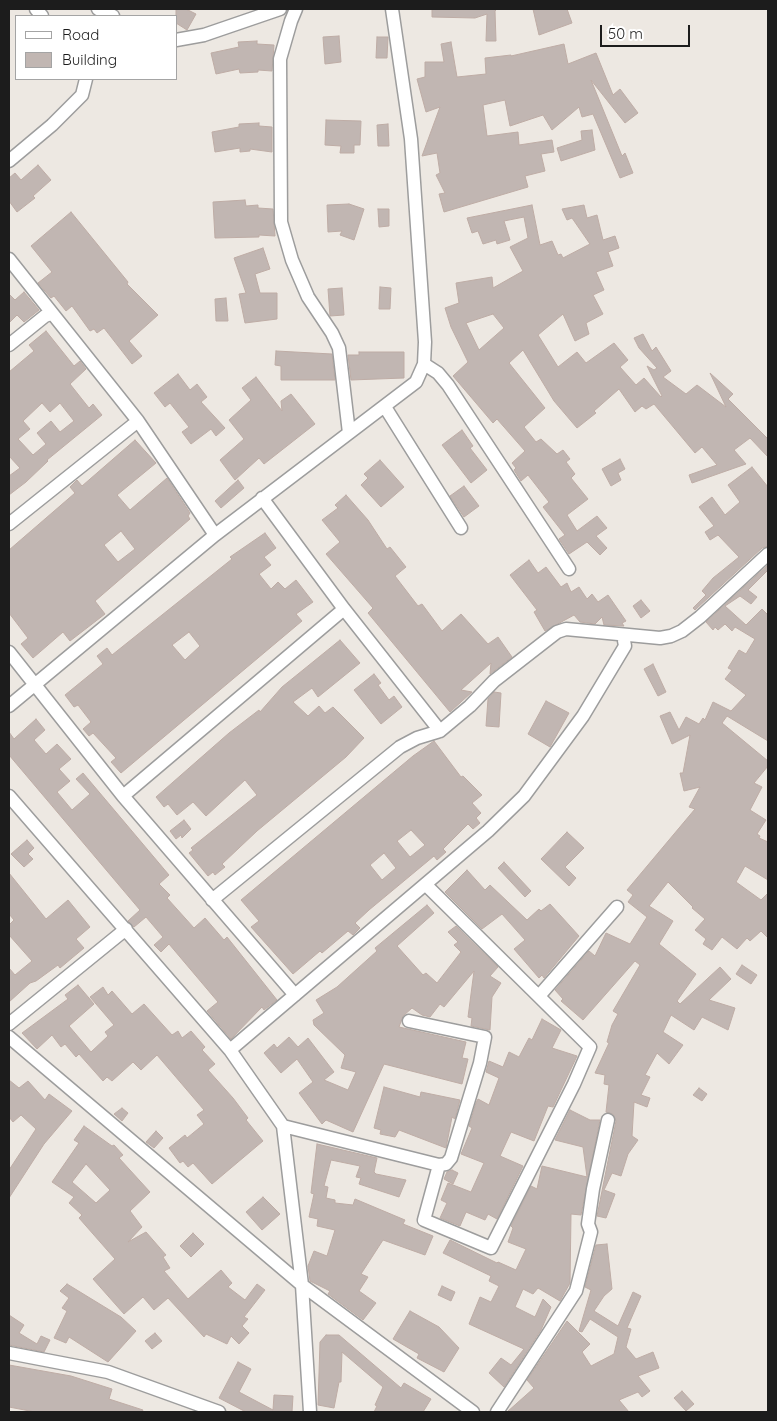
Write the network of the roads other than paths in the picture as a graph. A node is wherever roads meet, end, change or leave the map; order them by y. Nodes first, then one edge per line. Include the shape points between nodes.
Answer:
1 (98, 9) edge
2 (280, 9) edge
3 (296, 9) edge
4 (392, 9) edge
5 (111, 15) edge
6 (178, 40) edge
7 (86, 80) edge
8 (9, 161) edge
9 (9, 259) edge
10 (50, 314) junction
11 (9, 345) edge
12 (424, 364) junction
13 (385, 407) junction
14 (138, 421) junction
15 (349, 433) junction
16 (262, 498) junction
17 (9, 524) edge
18 (461, 528) dead end
19 (215, 535) junction
20 (768, 554) edge
21 (569, 569) dead end
22 (344, 609) junction
23 (623, 635) junction
24 (9, 652) edge
25 (34, 685) junction
26 (9, 706) edge
27 (440, 732) junction
28 (9, 796) edge
29 (123, 796) junction
30 (426, 884) junction
31 (212, 900) junction
32 (617, 907) dead end
33 (126, 929) junction
34 (295, 995) junction
35 (539, 996) junction
36 (409, 1021) dead end
37 (9, 1024) edge
38 (9, 1037) edge
39 (230, 1050) junction
40 (608, 1120) dead end
41 (284, 1126) junction
42 (439, 1165) junction
43 (302, 1285) junction
44 (9, 1353) edge
45 (219, 1412) edge
46 (310, 1412) edge
47 (473, 1412) edge
48 (497, 1412) edge

1 - 5 street
2 - 6 street via 204,35
3 - 15 street via 280,59 281,222 292,260 308,297 339,348
4 - 12 street via 411,139
7 - 8 street via 82,96
9 - 10 street
10 - 11 street
10 - 14 street via 55,315
12 - 13 street via 416,382
12 - 21 street via 448,385
13 - 15 street
13 - 18 street
14 - 17 street
14 - 19 street
15 - 16 street
16 - 19 street
16 - 22 street
19 - 25 street
20 - 23 street via 682,631 660,638
22 - 27 street
22 - 29 street
23 - 27 street via 566,629 557,632 494,681
23 - 30 street via 625,646 583,716 524,796
24 - 25 street
25 - 26 street
25 - 29 street
27 - 31 street via 400,747
28 - 33 street
29 - 31 street
30 - 34 street
30 - 35 street
31 - 34 street
32 - 35 street
33 - 37 street
33 - 39 street
34 - 39 street
35 - 42 street via 590,1048 491,1248 424,1220
36 - 42 street via 485,1037 451,1158 446,1164
38 - 43 street
39 - 41 street
40 - 48 street via 592,1189 588,1224 591,1232 576,1291
41 - 42 street
41 - 43 street
43 - 46 street
43 - 47 street
44 - 45 street via 108,1372

